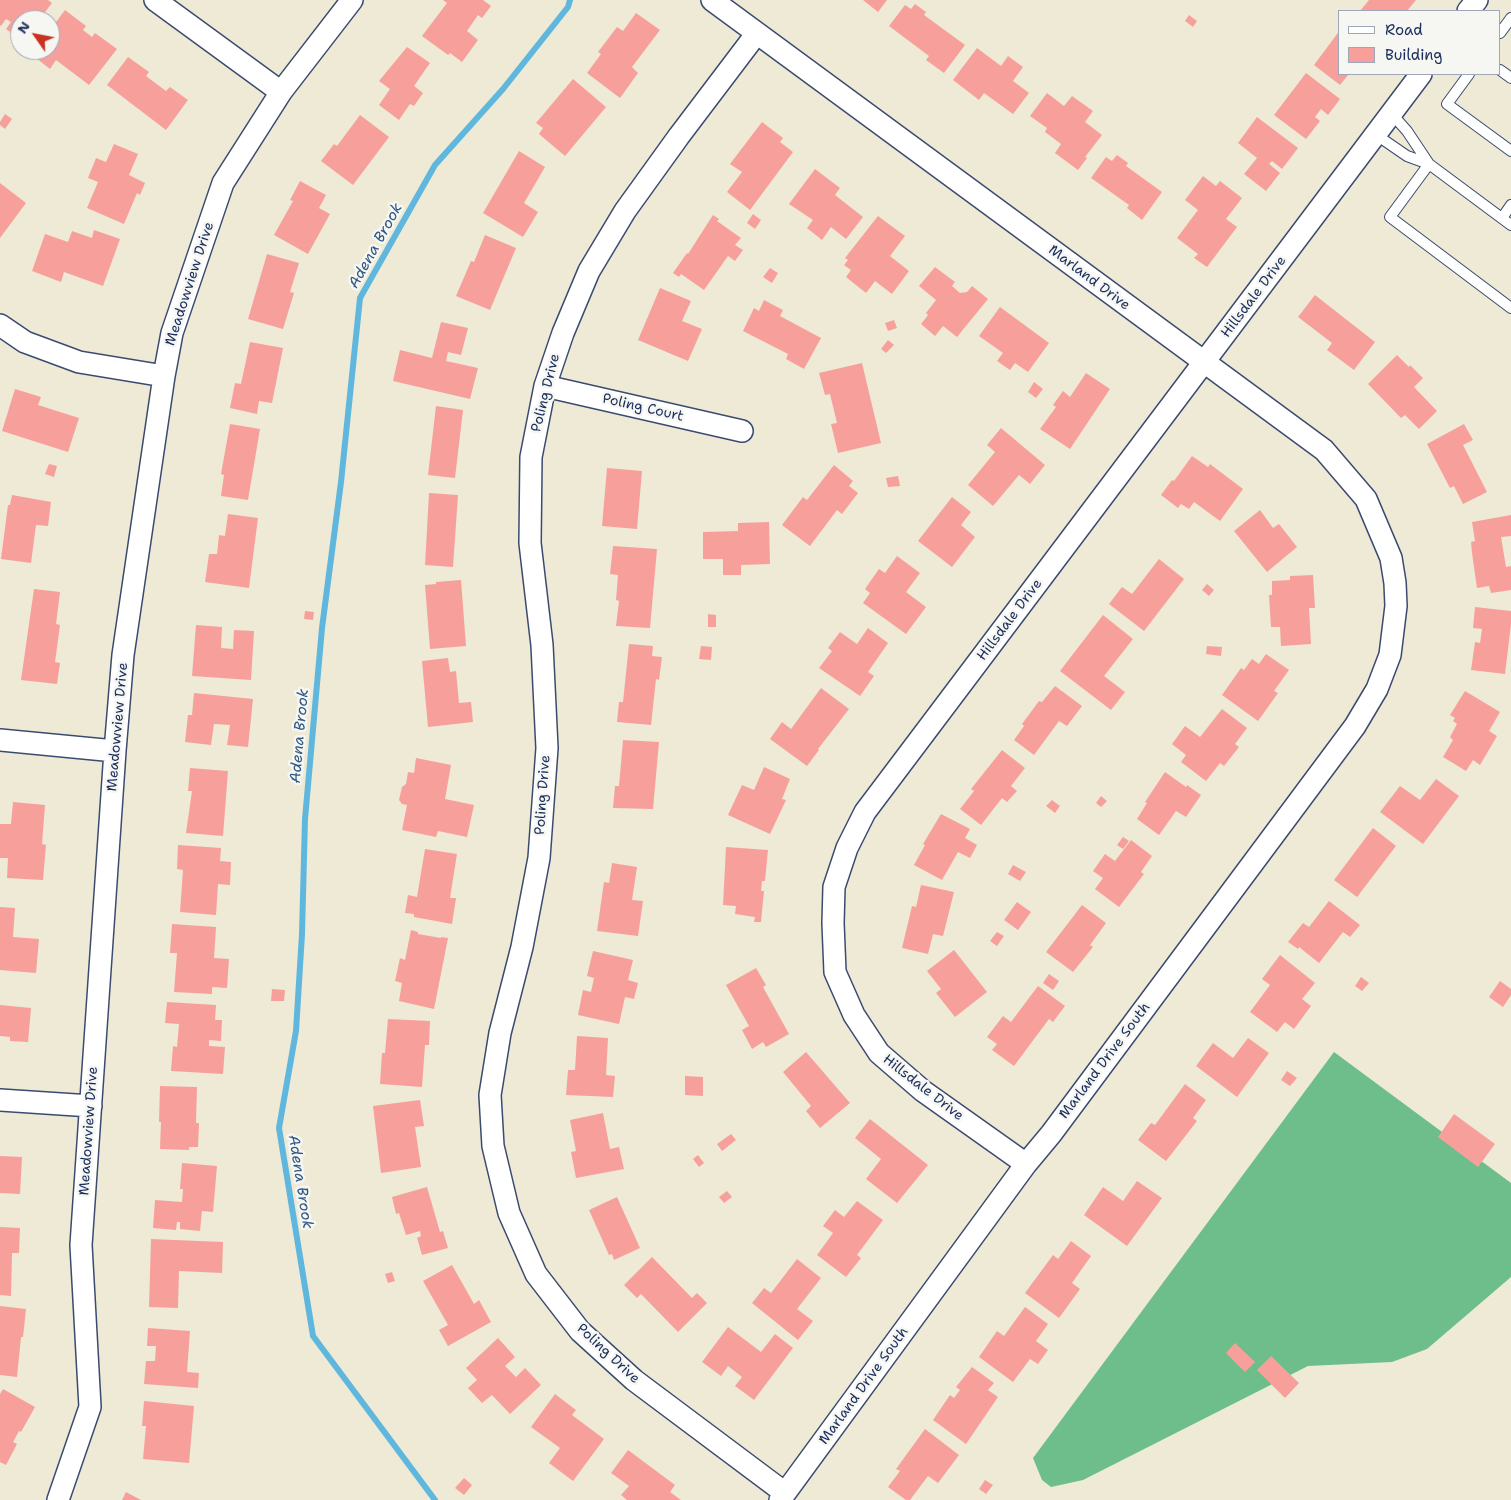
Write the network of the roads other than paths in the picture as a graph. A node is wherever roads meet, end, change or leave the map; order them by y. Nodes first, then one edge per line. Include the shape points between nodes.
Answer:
1 (155, 0) edge
2 (352, 0) edge
3 (712, 0) edge
4 (1477, 0) edge
5 (1469, 10) edge
6 (1511, 18) edge
7 (1501, 32) edge
8 (757, 33) junction
9 (1420, 75) edge
10 (1468, 75) edge
11 (281, 92) junction
12 (1391, 113) junction
13 (1375, 134) junction
14 (1511, 152) edge
15 (1429, 164) junction
16 (1511, 206) edge
17 (1502, 218) junction
18 (1511, 225) edge
19 (1511, 308) edge
20 (0, 325) edge
21 (1204, 364) junction
22 (164, 376) junction
23 (545, 386) junction
24 (742, 431) dead end
25 (1396, 606) joint
26 (0, 740) edge
27 (115, 751) junction
28 (0, 1100) edge
29 (90, 1106) junction
30 (1026, 1164) junction
31 (783, 1497) edge
32 (58, 1500) edge

1 - 11 street
2 - 11 street, Meadowview Drive
3 - 8 street, Marland Drive
4 - 5 street
6 - 7 lane
8 - 21 street, Marland Drive
8 - 23 street, Poling Drive via 625,211 590,270
9 - 12 street, Hillsdale Drive
10 - 14 lane via 1447,104
11 - 22 street, Meadowview Drive via 223,183 172,333
12 - 13 street, Hillsdale Drive
12 - 15 lane
13 - 15 lane via 1407,156
13 - 21 street, Hillsdale Drive
15 - 17 lane
15 - 19 lane via 1390,217
16 - 17 lane
17 - 18 lane
20 - 22 street via 25,342 80,362
21 - 25 street, Marland Drive via 1324,450 1366,499 1391,558
21 - 30 street, Hillsdale Drive via 865,812 847,848 834,887 835,972 854,1015 879,1053 924,1091
22 - 27 street, Meadowview Drive via 124,655
23 - 24 street, Poling Court
23 - 31 street, Poling Drive via 531,457 530,543 542,645 546,748 539,858 522,947 500,1033 490,1095 493,1146 509,1213 536,1274 580,1331 634,1380
25 - 30 street, Marland Drive South via 1390,655 1378,689 1355,726
26 - 27 street
27 - 29 street, Meadowview Drive
28 - 29 street
29 - 32 street, Meadowview Drive via 81,1245 90,1407
30 - 31 street, Marland Drive South

